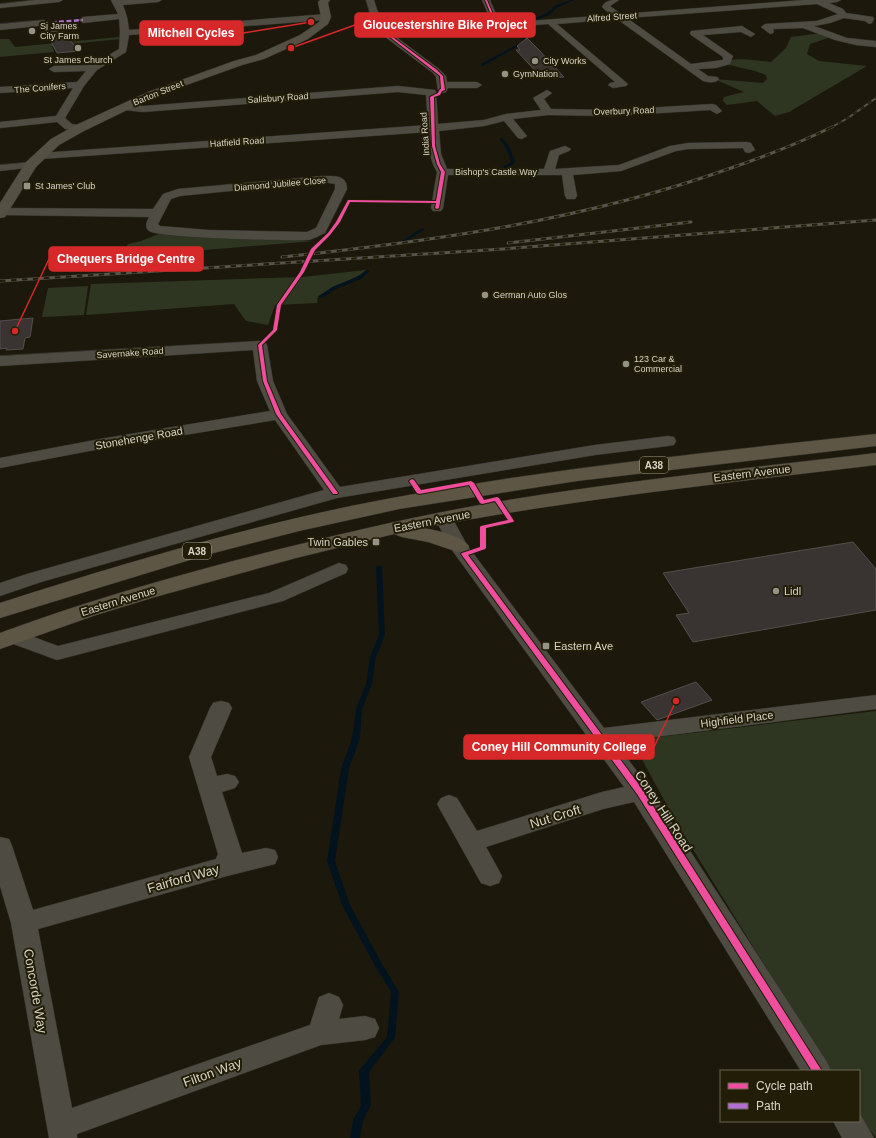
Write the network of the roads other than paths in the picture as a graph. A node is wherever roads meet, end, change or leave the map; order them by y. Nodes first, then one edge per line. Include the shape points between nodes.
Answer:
1 (59, 0) edge
2 (158, 0) edge
3 (325, 0) edge
4 (370, 0) edge
5 (486, 0) edge
6 (615, 0) edge
7 (752, 0) edge
8 (837, 0) edge
9 (37, 1) edge
10 (116, 2) edge
11 (819, 2) junction
12 (768, 5) junction
13 (0, 6) edge
14 (843, 15) junction
15 (122, 16) junction
16 (618, 16) junction
17 (326, 17) junction
18 (82, 20) dead end
19 (869, 21) dead end
20 (550, 22) junction
21 (44, 23) dead end
22 (802, 24) junction
23 (497, 26) junction
24 (0, 27) edge
25 (770, 30) dead end
26 (125, 33) junction
27 (387, 34) junction
28 (751, 34) dead end
29 (876, 44) edge
30 (689, 67) junction
31 (94, 68) junction
32 (54, 69) dead end
33 (714, 78) dead end
34 (80, 85) junction
35 (477, 85) dead end
36 (613, 85) dead end
37 (0, 90) edge
38 (431, 92) joint
39 (547, 93) dead end
40 (124, 107) junction
41 (717, 111) dead end
42 (548, 112) junction
43 (612, 113) junction
44 (506, 118) junction
45 (59, 119) junction
46 (0, 125) edge
47 (623, 125) dead end
48 (80, 128) junction
49 (433, 128) junction
50 (522, 136) dead end
51 (747, 146) dead end
52 (565, 149) dead end
53 (36, 161) junction
54 (0, 168) edge
55 (549, 171) junction
56 (443, 172) junction
57 (567, 172) junction
58 (571, 196) dead end
59 (437, 208) dead end
60 (157, 212) junction
61 (1, 213) edge
62 (0, 361) edge
63 (279, 414) junction
64 (876, 440) edge
65 (668, 441) dead end
66 (876, 459) edge
67 (0, 463) edge
68 (335, 493) junction
69 (433, 497) junction
70 (444, 518) junction
71 (391, 528) junction
72 (458, 546) junction
73 (339, 569) dead end
74 (0, 590) edge
75 (0, 611) edge
76 (6, 638) edge
77 (876, 702) edge
78 (221, 708) dead end
79 (599, 736) junction
80 (640, 792) junction
81 (449, 804) dead end
82 (471, 842) junction
83 (0, 846) edge
84 (266, 857) dead end
85 (227, 866) junction
86 (490, 876) dead end
87 (24, 923) junction
88 (329, 1005) dead end
89 (365, 1028) dead end
90 (321, 1033) junction
91 (816, 1070) edge
92 (849, 1122) edge
93 (62, 1132) edge
94 (859, 1138) edge

1 - 9 street
2 - 10 street
3 - 17 main road via 323,2
4 - 27 street via 377,23
5 - 23 street
6 - 16 street via 606,4 606,7
7 - 12 street
8 - 11 street, Alfred Street
9 - 13 street
10 - 15 street
11 - 12 street, Alfred Street
11 - 14 street via 840,11
12 - 16 street, Alfred Street
14 - 19 street via 870,19
14 - 22 street via 837,20
15 - 18 street
15 - 26 street
16 - 20 street, Alfred Street
16 - 30 street
17 - 26 street
17 - 40 main road, Barton Street via 324,24 279,50 152,94
20 - 23 street, Alfred Street
20 - 36 street via 623,84
21 - 24 street
22 - 25 street via 765,27
22 - 29 street via 852,47
23 - 27 street, Alfred Street
26 - 31 street via 123,50
27 - 35 street via 436,71 441,76 443,87
28 - 30 street via 742,29 723,33 694,33 728,56 727,62
30 - 33 street via 706,79
31 - 32 street
31 - 34 street
34 - 37 street, The Conifers
34 - 45 street
38 - 40 street, Salisbury Road via 398,89 143,109
38 - 49 street, India Road
39 - 42 street via 538,98
40 - 48 main road, Barton Street
41 - 43 street, Overbury Road via 712,107
42 - 43 street, Overbury Road
42 - 44 street, Overbury Road
43 - 47 street
44 - 49 street, Overbury Road
44 - 50 street
45 - 46 street
45 - 48 street via 69,126
48 - 53 main road, Barton Street via 55,142
49 - 53 street, Hatfield Road
49 - 56 street, India Road via 435,154
51 - 57 street, Bishop's Castle Way via 674,148 621,168
52 - 55 street, Bishop's Castle Way via 554,153
53 - 54 street, Hatfield Road
53 - 61 main road, Barton Street
55 - 56 street, Bishop's Castle Way
55 - 57 street, Bishop's Castle Way
56 - 59 street
57 - 58 street
60 - 60 street, Diamond Jubilee Close via 152,224 153,228 158,230 208,234 309,236 321,230 341,189 341,182 323,179 178,193 167,197
60 - 61 street
62 - 63 street, Savernake Road via 260,345 265,382
63 - 67 street, Stonehenge Road
63 - 68 street
64 - 69 highway, Eastern Avenue / A38 via 625,468
65 - 68 street via 595,450
66 - 70 highway, Eastern Avenue / A38 via 639,487
68 - 74 street via 34,578
69 - 70 highway
69 - 75 highway, Eastern Avenue / A38 via 340,515 241,539 109,576
70 - 71 highway, Eastern Avenue / A38
70 - 72 street, Coney Hill Road
71 - 72 highway via 433,536
71 - 76 highway, Eastern Avenue / A38 via 190,579 108,603
72 - 79 street, Coney Hill Road
73 - 76 street via 276,597 57,653
77 - 79 street, Highfield Place
78 - 85 street, Fairford Way via 200,757 218,784 230,854
79 - 80 street, Coney Hill Road
80 - 82 street, Nut Croft
80 - 91 street, Coney Hill Road
81 - 82 street
82 - 86 street
83 - 87 street, Concorde Way
84 - 85 street
85 - 87 street, Fairford Way
87 - 93 street, Concorde Way
88 - 90 street
89 - 90 street, Filton Way
90 - 93 street, Filton Way
92 - 94 street

